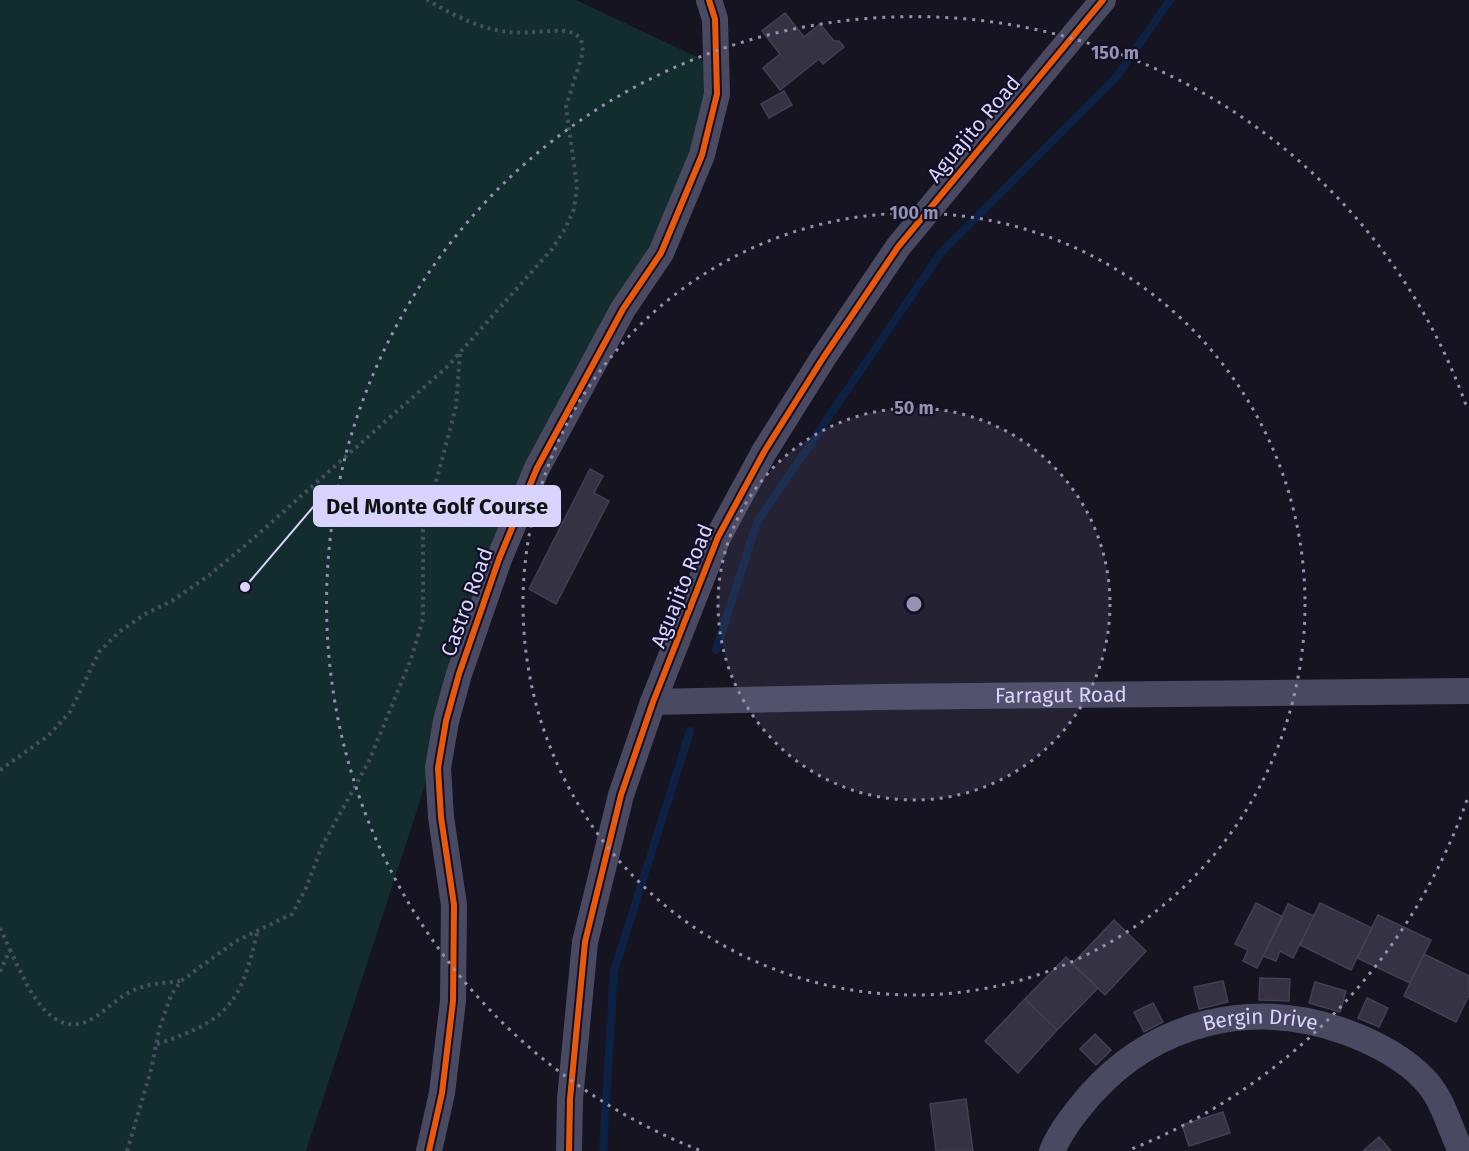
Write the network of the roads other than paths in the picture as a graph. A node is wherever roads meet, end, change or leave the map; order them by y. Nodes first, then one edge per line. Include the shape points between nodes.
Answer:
1 (709, 0) edge
2 (1103, 0) edge
3 (1469, 691) edge
4 (652, 702) junction
5 (429, 1151) edge
6 (569, 1151) edge
7 (1052, 1151) edge
8 (1461, 1151) edge

1 - 5 street, Castro Road via 714,19 717,94 702,154 661,253 623,309 537,468 499,559 446,721 438,768 454,905 453,1001 442,1093
2 - 4 street, Aguajito Road via 898,247 823,358 764,452 718,537
3 - 4 street, Farragut Road
4 - 6 street, Aguajito Road via 621,795 585,942
7 - 8 street, Bergin Drive via 1059,1134 1080,1107 1130,1058 1180,1031 1254,1017 1320,1024 1360,1037 1394,1056 1424,1079 1436,1095

